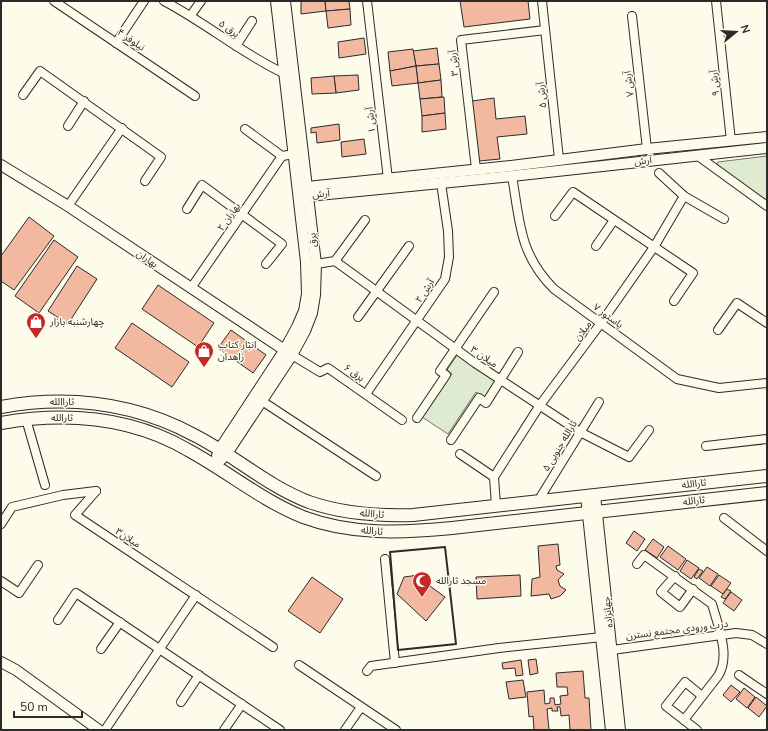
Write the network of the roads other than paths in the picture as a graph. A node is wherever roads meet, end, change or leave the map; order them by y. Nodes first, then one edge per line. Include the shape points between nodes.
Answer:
1 (56, 1) edge
2 (144, 1) edge
3 (164, 1) edge
4 (200, 1) edge
5 (276, 1) edge
6 (285, 1) edge
7 (367, 1) edge
8 (542, 1) edge
9 (716, 1) edge
10 (192, 15) junction
11 (632, 16) dead end
12 (252, 21) dead end
13 (545, 30) junction
14 (116, 42) junction
15 (236, 46) junction
16 (283, 73) junction
17 (23, 95) dead end
18 (195, 96) dead end
19 (84, 101) junction
20 (68, 126) dead end
21 (122, 128) junction
22 (245, 129) dead end
23 (767, 137) edge
24 (731, 141) junction
25 (767, 148) edge
26 (647, 149) junction
27 (294, 154) junction
28 (282, 156) junction
29 (698, 156) junction
30 (559, 159) junction
31 (1, 165) edge
32 (476, 169) junction
33 (512, 171) junction
34 (659, 173) dead end
35 (440, 178) junction
36 (388, 179) junction
37 (144, 181) dead end
38 (304, 192) junction
39 (684, 196) junction
40 (764, 203) edge
41 (68, 206) junction
42 (187, 209) dead end
43 (242, 215) junction
44 (555, 216) dead end
45 (724, 218) dead end
46 (365, 220) dead end
47 (614, 220) junction
48 (409, 246) dead end
49 (596, 246) dead end
50 (654, 247) junction
51 (335, 261) junction
52 (266, 264) dead end
53 (316, 264) junction
54 (191, 288) junction
55 (377, 290) junction
56 (494, 292) dead end
57 (674, 301) dead end
58 (358, 317) dead end
59 (417, 321) junction
60 (601, 323) junction
61 (767, 323) edge
62 (718, 330) dead end
63 (454, 348) junction
64 (518, 352) dead end
65 (288, 353) junction
66 (500, 380) junction
67 (767, 383) edge
68 (366, 394) junction
69 (262, 401) junction
70 (599, 402) dead end
71 (540, 405) junction
72 (1, 407) edge
73 (417, 418) dead end
74 (26, 419) junction
75 (402, 420) dead end
76 (1, 423) edge
77 (649, 430) dead end
78 (580, 432) junction
79 (767, 439) edge
80 (451, 440) dead end
81 (706, 446) dead end
82 (222, 452) junction
83 (460, 454) dead end
84 (214, 466) junction
85 (376, 476) dead end
86 (767, 476) edge
87 (494, 477) junction
88 (45, 485) dead end
89 (767, 493) edge
90 (590, 495) junction
91 (538, 501) junction
92 (496, 506) junction
93 (592, 512) junction
94 (724, 518) dead end
95 (1, 524) edge
96 (767, 552) edge
97 (385, 559) dead end
98 (637, 564) dead end
99 (38, 565) dead end
100 (675, 576) junction
101 (1, 581) edge
102 (693, 590) junction
103 (196, 595) junction
104 (58, 620) dead end
105 (120, 622) junction
106 (720, 634) junction
107 (606, 637) junction
108 (767, 644) edge
109 (273, 647) dead end
110 (101, 649) dead end
111 (159, 649) junction
112 (612, 650) junction
113 (1, 662) edge
114 (394, 663) junction
115 (299, 665) dead end
116 (368, 670) dead end
117 (199, 675) junction
118 (739, 676) dead end
119 (767, 694) edge
120 (702, 696) junction
121 (181, 702) dead end
122 (242, 704) junction
123 (361, 707) junction
124 (684, 720) junction
125 (99, 730) edge
126 (105, 730) edge
127 (224, 730) edge
128 (280, 730) edge
129 (345, 730) edge
130 (396, 730) edge
131 (611, 730) edge
132 (620, 730) edge
133 (697, 730) edge

1 - 14 street, نیلوفر ۴
2 - 14 street
3 - 10 street, برق ۵
4 - 10 street
5 - 16 street, برق
6 - 38 street, برق
7 - 36 street, آرش ۱
8 - 13 street, آرش ۵
9 - 24 street, آرش ۹
10 - 15 street, برق ۵
11 - 26 street, آرش ۷
12 - 15 street
13 - 30 street, آرش ۵
13 - 32 street, آرش ۳ via 461,40
14 - 18 street, نیلوفر ۴
15 - 16 street, برق ۵ via 258,61
16 - 27 street, برق
17 - 19 street via 40,71
19 - 20 street
19 - 21 street
21 - 37 street via 161,157
21 - 41 street
22 - 28 street
23 - 24 street, آرش
24 - 26 street, آرش
25 - 29 street, آرش
26 - 30 street, آرش
27 - 28 street
27 - 38 street, برق
28 - 43 street, بهاران ۲
29 - 33 street, آرش
29 - 40 street
30 - 33 street, آرش
31 - 41 street, بهاران
32 - 33 street, آرش
32 - 35 street, آرش
33 - 35 street, آرش
33 - 60 street, پاستور ۷ via 520,228 535,267 554,289
34 - 39 street
35 - 36 street, آرش
35 - 38 street, آرش
35 - 59 street, آرش ۲ via 450,257 445,279
36 - 38 street, آرش
38 - 53 street, برق
38 - 65 street, برق via 307,294 304,311
39 - 45 street
39 - 50 street, میلان
41 - 54 street, بهاران
42 - 43 street via 202,185
43 - 52 street via 282,244
43 - 54 street, بهاران ۲
44 - 47 street via 573,192
46 - 51 street
47 - 49 street
47 - 50 street
48 - 55 street
50 - 57 street via 693,273
50 - 60 street, میلان
51 - 53 street
51 - 55 street, میلان ۳
53 - 65 street, برق via 316,295 312,313 305,331
54 - 65 street, بهاران
55 - 58 street
55 - 59 street, میلان ۳
56 - 63 street
59 - 63 street, میلان ۳
59 - 68 street, آرش ۲
60 - 67 street, پاستور ۷ via 677,379 720,388
60 - 71 street, میلان
61 - 62 street via 737,303
63 - 66 street, میلان ۳
63 - 73 street via 440,371 446,375
64 - 66 street
65 - 68 street, برق ۶ via 320,372 328,368
65 - 69 street, برق
65 - 82 street, برق
66 - 71 street, میلان ۳
66 - 80 street via 486,403 479,398
68 - 75 street, برق ۶
69 - 82 street, برق
69 - 85 street
70 - 78 street, ثارالله جنوبی ۵
71 - 78 street, میلان ۳
71 - 87 street, میلان
72 - 82 main road, ثاراالله via 68,400 111,405 158,419 195,435
74 - 76 main road, ثارالله
74 - 84 main road, ثارالله via 68,416 108,421 153,434 188,449
74 - 88 street
77 - 78 street, میلان ۳ via 629,457
78 - 91 street, ثارالله جنوبی ۵
79 - 81 street
82 - 84 street
82 - 92 main road, ثاراالله via 281,489 309,502 337,510 376,516 413,515
83 - 87 street
84 - 93 main road, ثارالله via 273,503 303,517 334,526 375,532 414,531
86 - 90 main road, ثاراالله
87 - 92 street
89 - 93 main road, ثارالله
90 - 91 main road, ثاراالله
90 - 93 street, جهانزاده
91 - 92 main road, ثاراالله
93 - 107 street, جهانزاده
94 - 96 street
95 - 103 street, میلان۳ via 12,507 62,495 96,491 75,515
97 - 114 street
98 - 100 street via 644,555
99 - 101 street via 19,593
100 - 102 street
100 - 102 street via 661,592 680,607
102 - 106 street via 712,604
103 - 109 street
103 - 111 street
104 - 105 street via 76,592
105 - 110 street
105 - 111 street
106 - 108 street, درب ورودی مجتمع نسترن via 752,635
106 - 112 street, درب ورودی مجتمع نسترن
106 - 120 street via 723,669
107 - 112 street, جهانزاده
107 - 114 street via 498,648
107 - 131 street, جهانزاده
111 - 117 street
111 - 126 street
112 - 132 street, جهانزاده
113 - 125 street
114 - 116 street via 371,666
115 - 123 street
117 - 121 street
117 - 122 street
118 - 119 street
120 - 124 street
120 - 124 street via 685,682 666,706
122 - 127 street
122 - 128 street
123 - 129 street
123 - 130 street
124 - 133 street

